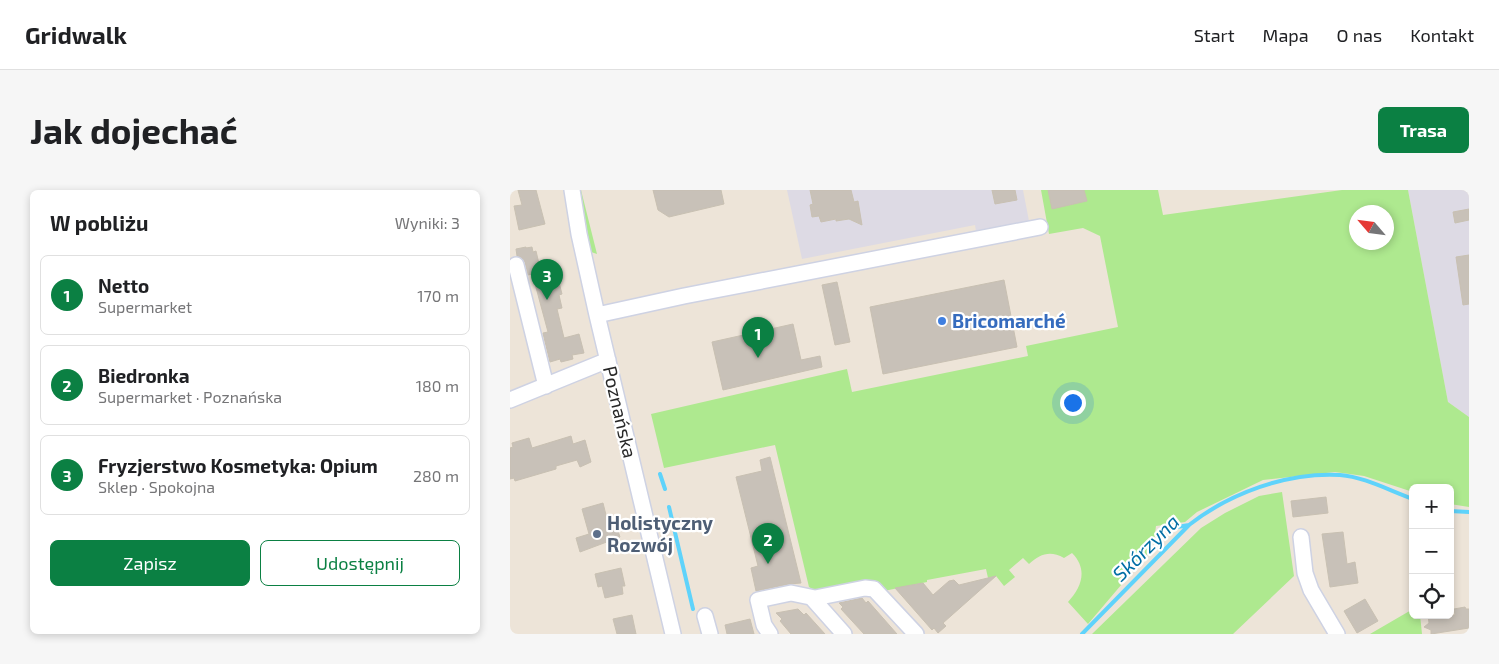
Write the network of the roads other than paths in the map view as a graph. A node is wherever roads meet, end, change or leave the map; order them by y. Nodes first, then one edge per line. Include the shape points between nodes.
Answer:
1 (572, 190) edge
2 (1040, 227) dead end
3 (516, 265) dead end
4 (597, 315) junction
5 (608, 360) junction
6 (546, 386) junction
7 (510, 400) edge
8 (1301, 537) dead end
9 (808, 597) junction
10 (705, 616) dead end
11 (673, 634) edge
12 (710, 634) edge
13 (770, 634) edge
14 (844, 634) edge
15 (916, 634) edge
16 (1337, 634) edge

1 - 4 street, Poznańska
2 - 4 street
3 - 6 street
4 - 5 street, Poznańska
5 - 6 street
5 - 11 street, Poznańska
6 - 7 street
8 - 16 street via 1305,573 1311,590
9 - 13 street via 791,593 758,600 764,625
9 - 14 street
9 - 15 street via 874,588
10 - 12 street

